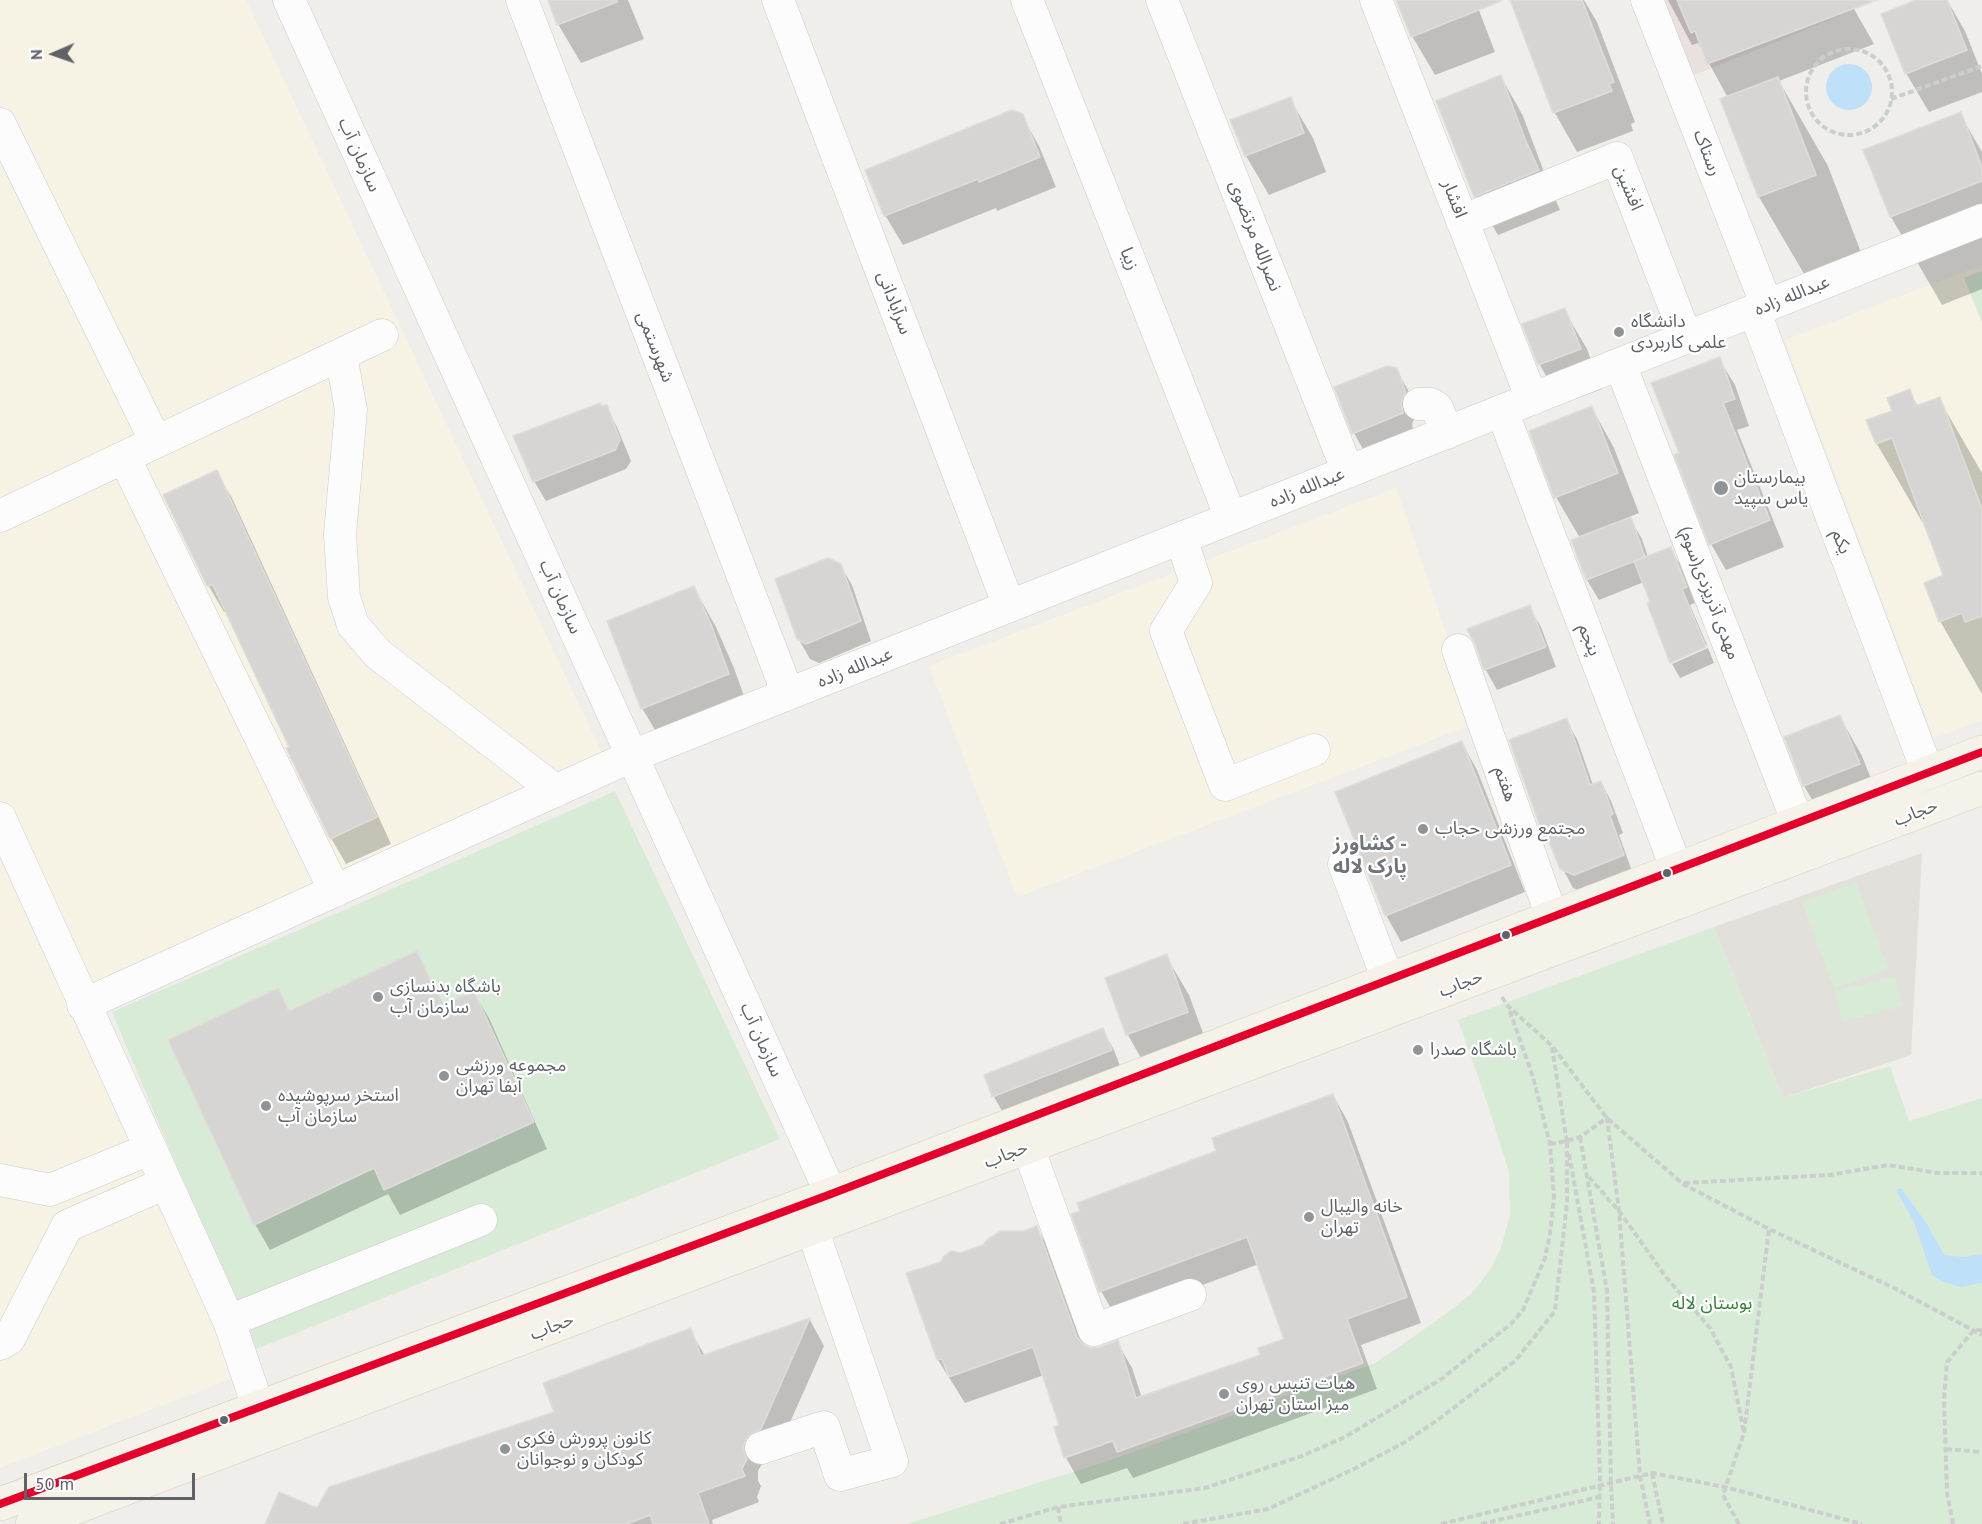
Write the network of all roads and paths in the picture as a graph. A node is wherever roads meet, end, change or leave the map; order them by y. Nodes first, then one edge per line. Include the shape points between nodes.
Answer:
1 (288, 0) edge
2 (522, 0) edge
3 (778, 0) edge
4 (1027, 0) edge
5 (1162, 0) edge
6 (1376, 0) edge
7 (1647, 0) edge
8 (1982, 66) edge
9 (1891, 99) junction
10 (0, 124) edge
11 (1982, 220) edge
12 (1462, 221) junction
13 (1761, 308) junction
14 (382, 335) dead end
15 (1686, 338) junction
16 (341, 354) junction
17 (1620, 364) junction
18 (1532, 399) junction
19 (1419, 405) dead end
20 (1502, 411) junction
21 (1447, 433) junction
22 (156, 442) junction
23 (124, 457) junction
24 (1348, 472) junction
25 (0, 516) edge
26 (1231, 519) junction
27 (1181, 538) junction
28 (1009, 606) junction
29 (1458, 650) dead end
30 (788, 694) junction
31 (1314, 750) dead end
32 (1982, 752) edge
33 (632, 756) junction
34 (1928, 773) junction
35 (1982, 788) edge
36 (556, 790) junction
37 (1941, 803) junction
38 (0, 818) edge
39 (1798, 823) junction
40 (1810, 853) junction
41 (1344, 864) dead end
42 (1677, 870) junction
43 (335, 891) junction
44 (1552, 917) junction
45 (1491, 962) junction
46 (1388, 980) junction
47 (83, 1005) junction
48 (1508, 1006) junction
49 (1552, 1047) junction
50 (1607, 1118) junction
51 (1580, 1137) junction
52 (1567, 1141) junction
53 (1550, 1144) junction
54 (1028, 1147) junction
55 (150, 1149) junction
56 (1982, 1173) edge
57 (1587, 1176) junction
58 (0, 1180) edge
59 (166, 1183) junction
60 (1683, 1184) junction
61 (50, 1190) junction
62 (1619, 1211) junction
63 (828, 1213) junction
64 (481, 1220) dead end
65 (67, 1226) junction
66 (1769, 1229) junction
67 (1190, 1295) dead end
68 (229, 1321) junction
69 (1974, 1330) junction
70 (1982, 1330) edge
71 (1982, 1335) edge
72 (0, 1344) edge
73 (263, 1421) junction
74 (1744, 1433) junction
75 (761, 1448) dead end
76 (1946, 1449) junction
77 (1982, 1452) edge
78 (1652, 1473) junction
79 (1640, 1476) junction
80 (1611, 1484) junction
81 (1600, 1486) junction
82 (1725, 1487) junction
83 (1599, 1497) junction
84 (0, 1504) edge
85 (1058, 1507) junction
86 (1599, 1518) junction
87 (32, 1524) edge
88 (999, 1524) edge
89 (1061, 1524) edge
90 (1183, 1524) edge
91 (1441, 1524) edge
92 (1481, 1524) edge
93 (1592, 1524) edge
94 (1599, 1524) edge
95 (1613, 1524) edge
96 (1650, 1524) edge
97 (1663, 1524) edge
98 (1739, 1524) edge
99 (1862, 1524) edge
100 (1953, 1524) edge

1 - 33 street, سازمان آب
2 - 30 street, شهرستمی
3 - 28 street, سرآبادانی
4 - 26 street, زیبا
5 - 24 street, نصرالله مرتضوی
6 - 12 street, افشار
7 - 13 street, رستاک
8 - 9 path
9 - 9 path via 1887,72 1868,53 1855,49 1840,49 1827,55 1815,64 1808,77 1808,106 1815,119 1841,134 1868,130 1879,122
10 - 22 street
11 - 13 street, عبدالله زاده
12 - 15 street, افشین via 1617,158
12 - 18 street, افشار
13 - 15 street, عبدالله زاده
13 - 34 street, یکم
14 - 16 street
15 - 17 street, عبدالله زاده
16 - 22 street
16 - 36 street via 351,410 340,534 344,597 353,625 378,654
17 - 18 street, عبدالله زاده
17 - 39 street, مهدی آذریزدی(سوم)
18 - 20 street, عبدالله زاده
19 - 21 street via 1437,408
20 - 21 street, عبدالله زاده
20 - 42 street, پنجم
21 - 24 street, عبدالله زاده
22 - 23 street
23 - 25 street
23 - 43 street
24 - 26 street, عبدالله زاده
26 - 27 street, عبدالله زاده
27 - 28 street, عبدالله زاده
27 - 31 street via 1196,583 1166,631 1225,785
28 - 30 street, عبدالله زاده
29 - 44 street, هفتم
30 - 33 street, عبدالله زاده
32 - 34 main road, حجاب
33 - 36 street, عبدالله زاده
33 - 63 street, سازمان آب
34 - 37 main road
34 - 39 main road, حجاب
35 - 37 main road, حجاب
36 - 43 street, عبدالله زاده
37 - 40 main road, حجاب
38 - 47 street
39 - 40 main road
39 - 42 main road, حجاب
40 - 45 main road, حجاب
41 - 46 street
42 - 44 main road, حجاب
43 - 47 street, عبدالله زاده
44 - 45 main road, حجاب
45 - 46 main road, حجاب
45 - 48 path
45 - 54 main road, حجاب
46 - 63 main road, حجاب
47 - 55 street
48 - 49 path
48 - 53 path via 1533,1077
49 - 50 path
49 - 52 path
50 - 51 path
50 - 60 path
50 - 62 path
51 - 52 path
51 - 57 path
52 - 53 path
52 - 81 path via 1594,1292
52 - 90 path via 1567,1203 1555,1311 1515,1361 1405,1442 1356,1468 1268,1509
53 - 85 path via 1554,1197 1550,1234 1545,1258 1523,1310 1440,1380 1345,1437 1249,1475 1205,1488
54 - 63 main road, حجاب
54 - 67 street via 1094,1330
55 - 59 street
55 - 61 street
56 - 60 path via 1938,1173 1888,1165 1830,1175
57 - 62 path
57 - 80 path via 1607,1290
58 - 61 street
59 - 65 street
59 - 68 street
60 - 66 path
61 - 65 street
62 - 74 path via 1666,1277 1710,1328 1731,1367
62 - 79 path
63 - 73 main road, حجاب
63 - 75 street, سازمان آب via 892,1461 840,1475 824,1427
64 - 68 street
65 - 72 street via 9,1339
66 - 69 path
66 - 74 path
68 - 73 street
69 - 70 path
69 - 71 path
69 - 76 path via 1947,1362
73 - 84 main road, حجاب
73 - 87 main road, حجاب
74 - 82 path
76 - 77 path
76 - 100 path via 1947,1493
78 - 79 path
78 - 82 path
78 - 97 path
79 - 80 path
79 - 96 path
80 - 81 path
80 - 95 path
81 - 83 path
81 - 91 path
82 - 98 path via 1723,1496
82 - 99 path
83 - 86 path
83 - 92 path
85 - 88 path
85 - 89 path
86 - 93 path
86 - 94 path

